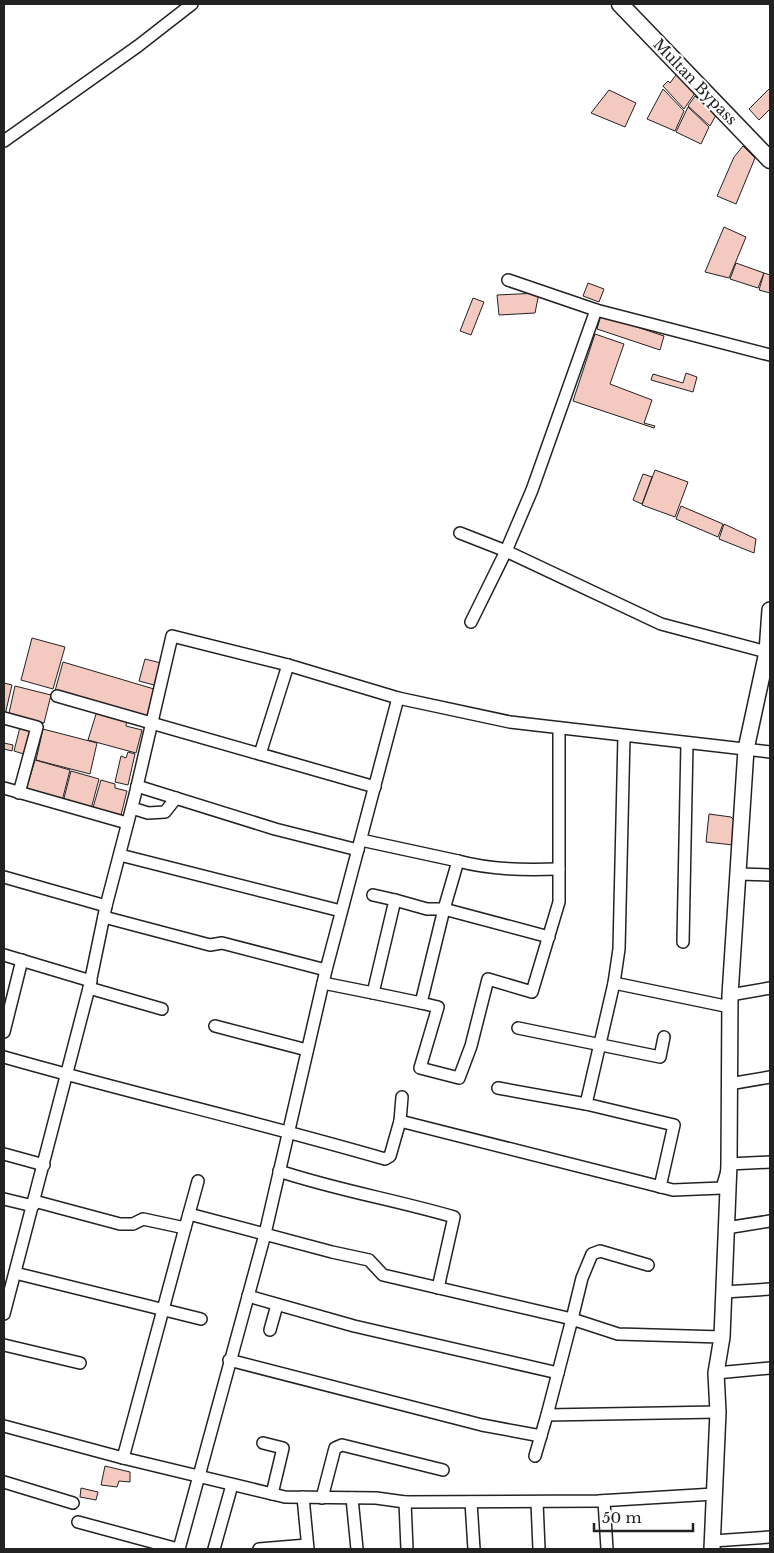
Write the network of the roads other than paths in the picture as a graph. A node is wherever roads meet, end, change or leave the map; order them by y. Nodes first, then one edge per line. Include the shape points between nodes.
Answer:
1 (192, 4) edge
2 (620, 4) edge
3 (4, 141) edge
4 (770, 160) edge
5 (508, 280) dead end
6 (596, 310) junction
7 (770, 355) edge
8 (460, 533) dead end
9 (506, 551) junction
10 (770, 610) edge
11 (471, 622) dead end
12 (767, 652) junction
13 (288, 665) junction
14 (57, 696) dead end
15 (398, 698) junction
16 (4, 718) edge
17 (152, 724) junction
18 (559, 728) junction
19 (624, 736) junction
20 (687, 743) junction
21 (746, 749) junction
22 (770, 752) edge
23 (260, 754) junction
24 (137, 786) junction
25 (375, 787) junction
26 (4, 788) edge
27 (19, 793) junction
28 (176, 798) junction
29 (132, 808) junction
30 (127, 823) junction
31 (360, 845) junction
32 (120, 855) junction
33 (458, 861) junction
34 (559, 870) junction
35 (738, 874) junction
36 (770, 875) edge
37 (4, 877) edge
38 (373, 895) dead end
39 (395, 900) junction
40 (444, 909) junction
41 (341, 911) junction
42 (105, 912) junction
43 (548, 937) junction
44 (683, 942) dead end
45 (4, 955) edge
46 (22, 960) junction
47 (326, 970) junction
48 (323, 983) junction
49 (614, 983) junction
50 (90, 984) junction
51 (770, 988) edge
52 (373, 993) junction
53 (730, 1001) junction
54 (421, 1003) junction
55 (162, 1009) dead end
56 (216, 1026) dead end
57 (518, 1028) dead end
58 (4, 1032) edge
59 (664, 1037) dead end
60 (600, 1043) junction
61 (307, 1050) junction
62 (4, 1057) edge
63 (67, 1075) junction
64 (770, 1077) edge
65 (729, 1084) junction
66 (498, 1088) dead end
67 (402, 1096) dead end
68 (586, 1104) junction
69 (400, 1122) junction
70 (290, 1132) junction
71 (4, 1154) edge
72 (770, 1162) edge
73 (729, 1164) junction
74 (44, 1165) junction
75 (279, 1171) junction
76 (198, 1181) dead end
77 (660, 1187) junction
78 (4, 1199) edge
79 (34, 1203) junction
80 (188, 1214) junction
81 (770, 1221) edge
82 (184, 1228) junction
83 (726, 1228) junction
84 (265, 1235) junction
85 (648, 1265) dead end
86 (15, 1273) junction
87 (8, 1284) edge
88 (438, 1288) junction
89 (770, 1289) edge
90 (724, 1292) junction
91 (248, 1296) junction
92 (277, 1305) junction
93 (163, 1309) junction
94 (4, 1314) edge
95 (201, 1319) dead end
96 (572, 1319) junction
97 (270, 1330) dead end
98 (722, 1337) junction
99 (4, 1345) edge
100 (229, 1360) junction
101 (80, 1364) dead end
102 (770, 1368) edge
103 (558, 1373) junction
104 (716, 1373) junction
105 (718, 1412) junction
106 (547, 1415) junction
107 (4, 1426) edge
108 (541, 1436) junction
109 (263, 1443) dead end
110 (535, 1456) dead end
111 (122, 1458) junction
112 (443, 1470) dead end
113 (200, 1477) junction
114 (4, 1482) edge
115 (232, 1485) junction
116 (272, 1494) junction
117 (714, 1494) junction
118 (303, 1497) junction
119 (322, 1498) junction
120 (352, 1498) junction
121 (604, 1501) junction
122 (404, 1502) junction
123 (471, 1502) junction
124 (537, 1502) junction
125 (73, 1503) dead end
126 (78, 1522) dead end
127 (770, 1537) edge
128 (712, 1545) edge
129 (307, 1547) edge
130 (179, 1549) edge
131 (214, 1549) edge
132 (259, 1549) edge
133 (357, 1549) edge
134 (407, 1549) edge
135 (474, 1549) edge
136 (539, 1549) edge
137 (607, 1549) edge

1 - 3 street
2 - 4 main road, Multan Bypass
5 - 6 street
6 - 7 street
6 - 9 street via 532,490
8 - 9 street
9 - 11 street
9 - 12 street via 661,624
10 - 12 street
12 - 21 street
13 - 15 street
13 - 17 street via 172,636
13 - 23 street
14 - 17 street
15 - 18 street via 510,722
15 - 25 street
16 - 27 street via 37,727
17 - 23 street
17 - 24 street
18 - 19 street
18 - 34 street
19 - 20 street
19 - 49 street via 619,948
20 - 21 street
20 - 44 street
21 - 22 street
21 - 35 street
23 - 25 street
24 - 28 street
24 - 29 street
25 - 31 street
26 - 27 street
27 - 30 street
28 - 29 street via 165,812 148,813
28 - 31 street via 274,829
29 - 30 street
30 - 32 street
31 - 33 street
31 - 41 street
32 - 41 street
32 - 42 street
33 - 34 street via 482,868
33 - 40 street
34 - 43 street via 559,902
35 - 36 street
35 - 53 street
37 - 42 street
38 - 39 street
39 - 40 street via 427,909
39 - 52 street
40 - 43 street
40 - 54 street
41 - 47 street
42 - 47 street via 210,945 222,943
42 - 50 street
43 - 54 street via 532,992 488,978 471,1046 459,1078 420,1068 438,1007
45 - 46 street
46 - 50 street
46 - 58 street
47 - 48 street
48 - 52 street
48 - 61 street
49 - 53 street
49 - 60 street
50 - 55 street
50 - 63 street
51 - 53 street
52 - 54 street
53 - 65 street
56 - 61 street
57 - 60 street
59 - 60 street via 660,1057
60 - 68 street
61 - 70 street
62 - 63 street
63 - 70 street
63 - 74 street
64 - 65 street
65 - 73 street
66 - 68 street
67 - 69 street
68 - 77 street via 674,1125
69 - 70 street via 390,1156 385,1158
69 - 77 street
70 - 75 street
71 - 74 street
72 - 73 street
73 - 77 street via 722,1188 673,1190
73 - 83 street
74 - 79 street
75 - 84 street
75 - 88 street via 454,1217
76 - 80 street
78 - 79 street
79 - 82 street via 120,1224 143,1220
79 - 86 street
80 - 82 street
80 - 84 street
81 - 83 street
82 - 93 street
83 - 90 street
84 - 88 street via 370,1260 383,1275
84 - 91 street
85 - 96 street via 600,1251 592,1254
86 - 87 street
86 - 93 street
87 - 94 street
88 - 96 street
89 - 90 street
90 - 98 street
91 - 92 street
91 - 100 street
92 - 97 street
92 - 103 street
93 - 95 street
93 - 111 street
96 - 98 street via 618,1334
96 - 103 street
98 - 104 street
99 - 101 street
100 - 108 street via 482,1425
100 - 113 street
102 - 104 street
103 - 106 street
104 - 105 street
105 - 106 street
105 - 117 street
106 - 108 street
107 - 111 street
108 - 110 street
109 - 116 street via 283,1448
111 - 113 street
112 - 119 street via 342,1445 336,1448
113 - 115 street
113 - 130 street
114 - 125 street
115 - 116 street
115 - 131 street
116 - 118 street
117 - 121 street
117 - 128 street
118 - 119 street
118 - 129 street
119 - 120 street
120 - 122 street
120 - 133 street
121 - 124 street
121 - 137 street
122 - 123 street
122 - 134 street
123 - 124 street
123 - 135 street
124 - 136 street
126 - 130 street
127 - 128 street
129 - 132 street

